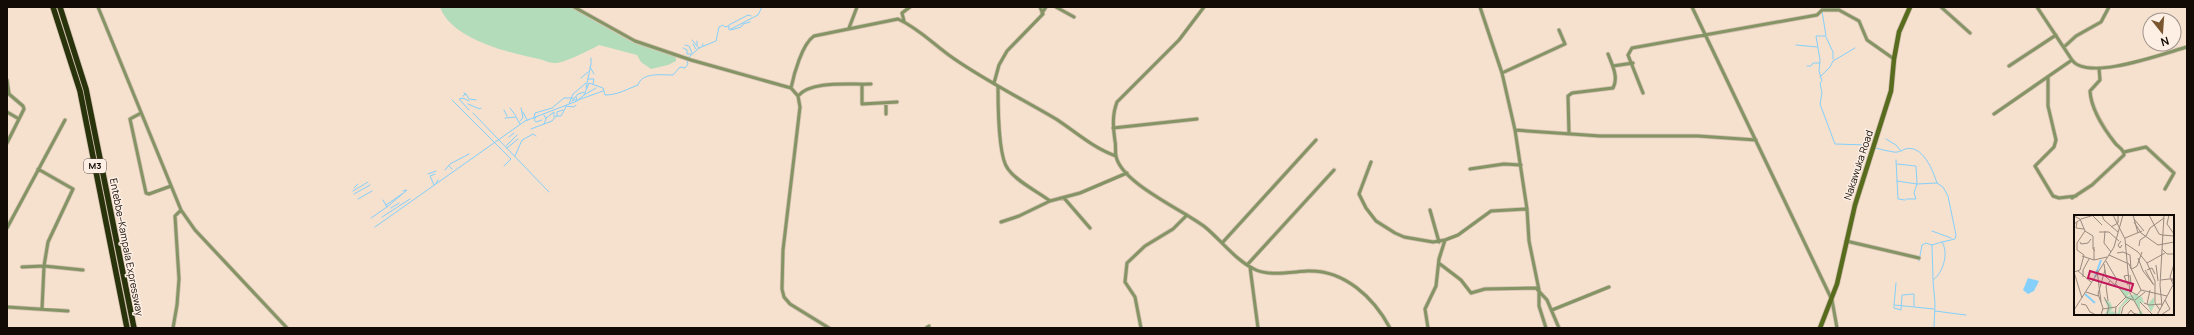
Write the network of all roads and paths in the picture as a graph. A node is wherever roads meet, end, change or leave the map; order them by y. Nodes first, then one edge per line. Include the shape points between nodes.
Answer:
1 (53, 7) edge
2 (60, 7) edge
3 (98, 7) edge
4 (574, 7) edge
5 (857, 7) edge
6 (910, 7) edge
7 (1040, 7) edge
8 (1046, 7) edge
9 (1056, 7) edge
10 (1480, 7) edge
11 (1692, 7) edge
12 (1910, 7) edge
13 (1941, 7) edge
14 (2037, 7) edge
15 (2109, 7) edge
16 (1202, 8) edge
17 (1042, 13) junction
18 (1074, 18) dead end
19 (904, 21) junction
20 (849, 28) junction
21 (1559, 30) dead end
22 (1970, 33) dead end
23 (1706, 34) junction
24 (2056, 35) junction
25 (2064, 47) junction
26 (2187, 47) edge
27 (1608, 54) dead end
28 (1894, 58) junction
29 (2072, 60) junction
30 (1633, 63) junction
31 (1613, 66) junction
32 (2009, 66) dead end
33 (2099, 68) junction
34 (1502, 73) junction
35 (2048, 77) junction
36 (7, 80) edge
37 (994, 83) junction
38 (862, 84) junction
39 (870, 84) dead end
40 (998, 87) junction
41 (791, 88) junction
42 (1643, 93) dead end
43 (798, 96) junction
44 (897, 102) dead end
45 (886, 103) junction
46 (7, 112) edge
47 (141, 113) junction
48 (886, 114) dead end
49 (1994, 114) dead end
50 (20, 119) junction
51 (1197, 119) dead end
52 (65, 120) dead end
53 (1113, 128) junction
54 (1515, 130) junction
55 (1569, 134) junction
56 (1316, 140) dead end
57 (1756, 140) junction
58 (7, 143) edge
59 (2124, 152) junction
60 (1116, 156) junction
61 (1371, 162) dead end
62 (1521, 165) junction
63 (1470, 169) dead end
64 (38, 170) junction
65 (1334, 170) dead end
66 (1126, 173) junction
67 (171, 186) junction
68 (2165, 189) dead end
69 (1064, 198) junction
70 (1050, 201) junction
71 (1527, 209) junction
72 (181, 210) junction
73 (1430, 210) dead end
74 (1187, 215) junction
75 (1001, 222) dead end
76 (7, 228) edge
77 (1090, 228) dead end
78 (1445, 240) junction
79 (1846, 241) junction
80 (1223, 242) junction
81 (1439, 242) junction
82 (1919, 258) dead end
83 (1440, 264) junction
84 (44, 266) junction
85 (1249, 266) junction
86 (22, 267) dead end
87 (83, 270) dead end
88 (1258, 271) junction
89 (1252, 278) junction
90 (1610, 287) dead end
91 (1539, 290) junction
92 (1832, 300) junction
93 (7, 306) edge
94 (42, 309) junction
95 (1552, 310) junction
96 (68, 311) dead end
97 (127, 328) edge
98 (134, 328) edge
99 (172, 328) edge
100 (287, 328) edge
101 (829, 328) edge
102 (1141, 328) edge
103 (1258, 328) edge
104 (1390, 328) edge
105 (1428, 328) edge
106 (1546, 328) edge
107 (1559, 328) edge
108 (1820, 328) edge
109 (1837, 328) edge

1 - 97 highway, Entebbe–Kampala Expressway / M3 via 80,91
2 - 98 highway, Entebbe–Kampala Expressway / M3 via 86,89
3 - 47 street
4 - 41 street via 640,43
5 - 20 street
6 - 19 street via 902,13
7 - 17 street
8 - 17 street
9 - 18 street
10 - 34 street
11 - 23 street
12 - 28 main road, Nakawuka Road via 1901,27
13 - 22 street
14 - 24 street
15 - 25 street via 2101,22 2076,36
16 - 53 street via 1169,50 1121,97 1114,109
17 - 37 street via 1035,24 1007,51 999,65
19 - 20 street via 898,19
19 - 37 street via 953,58
20 - 41 street via 809,40 798,63
21 - 34 street via 1565,44
23 - 28 street via 1816,15 1822,10 1839,10 1859,21 1864,37
23 - 30 street via 1632,48 1628,55
23 - 57 street
24 - 25 street
24 - 32 street
25 - 29 street
26 - 33 street
27 - 31 street
28 - 79 main road, Nakawuka Road via 1891,91 1856,200
29 - 33 street via 2078,66
29 - 35 street
30 - 31 street
30 - 42 street
31 - 55 street via 1616,83 1613,88 1572,93 1568,96
33 - 59 street via 2100,80 2090,90 2092,101 2108,133
34 - 54 street
35 - 49 street
35 - 59 street via 2048,106 2056,140 2054,147 2035,166 2053,196 2074,197 2092,185 2122,158
36 - 50 street via 9,94 23,106
37 - 40 street
38 - 39 street
38 - 43 street via 817,86 804,90
38 - 45 street via 862,104
40 - 60 street via 1057,120 1095,147
40 - 70 street via 1002,156 1005,165 1013,175
41 - 43 street
43 - 101 street via 800,107 783,250 782,289 784,298 790,304
44 - 45 street
45 - 48 street
46 - 50 street
47 - 67 street
47 - 67 street via 130,119 146,192 149,194
50 - 58 street
51 - 53 street
52 - 64 street
53 - 60 street
54 - 55 street
54 - 62 street
55 - 57 street via 1698,136
56 - 80 street
57 - 92 street
59 - 68 street via 2146,147 2174,173
60 - 66 street
61 - 81 street via 1359,194 1376,221 1401,236
62 - 63 street via 1504,164
62 - 71 street
64 - 76 street
64 - 84 street via 73,189 48,242
65 - 85 street
66 - 69 street
66 - 74 street via 1141,186
67 - 72 street
69 - 70 street
69 - 77 street
70 - 75 street
71 - 78 street via 1491,211 1458,236
71 - 91 street via 1529,241
72 - 99 street via 175,218 179,279 178,305
72 - 100 street via 195,230
73 - 81 street
74 - 80 street
74 - 102 street via 1173,229 1145,246 1127,263 1126,282 1135,297
78 - 81 street
78 - 83 street
79 - 82 street
79 - 92 main road, Nakawuka Road via 1842,268
80 - 85 street
83 - 91 street via 1456,275 1471,293 1490,289
83 - 105 street via 1436,286 1426,309
84 - 86 street
84 - 87 street
84 - 94 street
85 - 88 street
85 - 89 street
88 - 89 street
88 - 104 street via 1315,271 1329,274 1357,288 1371,299
89 - 103 street
90 - 95 street
91 - 95 street
91 - 106 street via 1539,306
92 - 108 main road, Nakawuka Road
92 - 109 street
93 - 94 street
94 - 96 street
95 - 107 street

